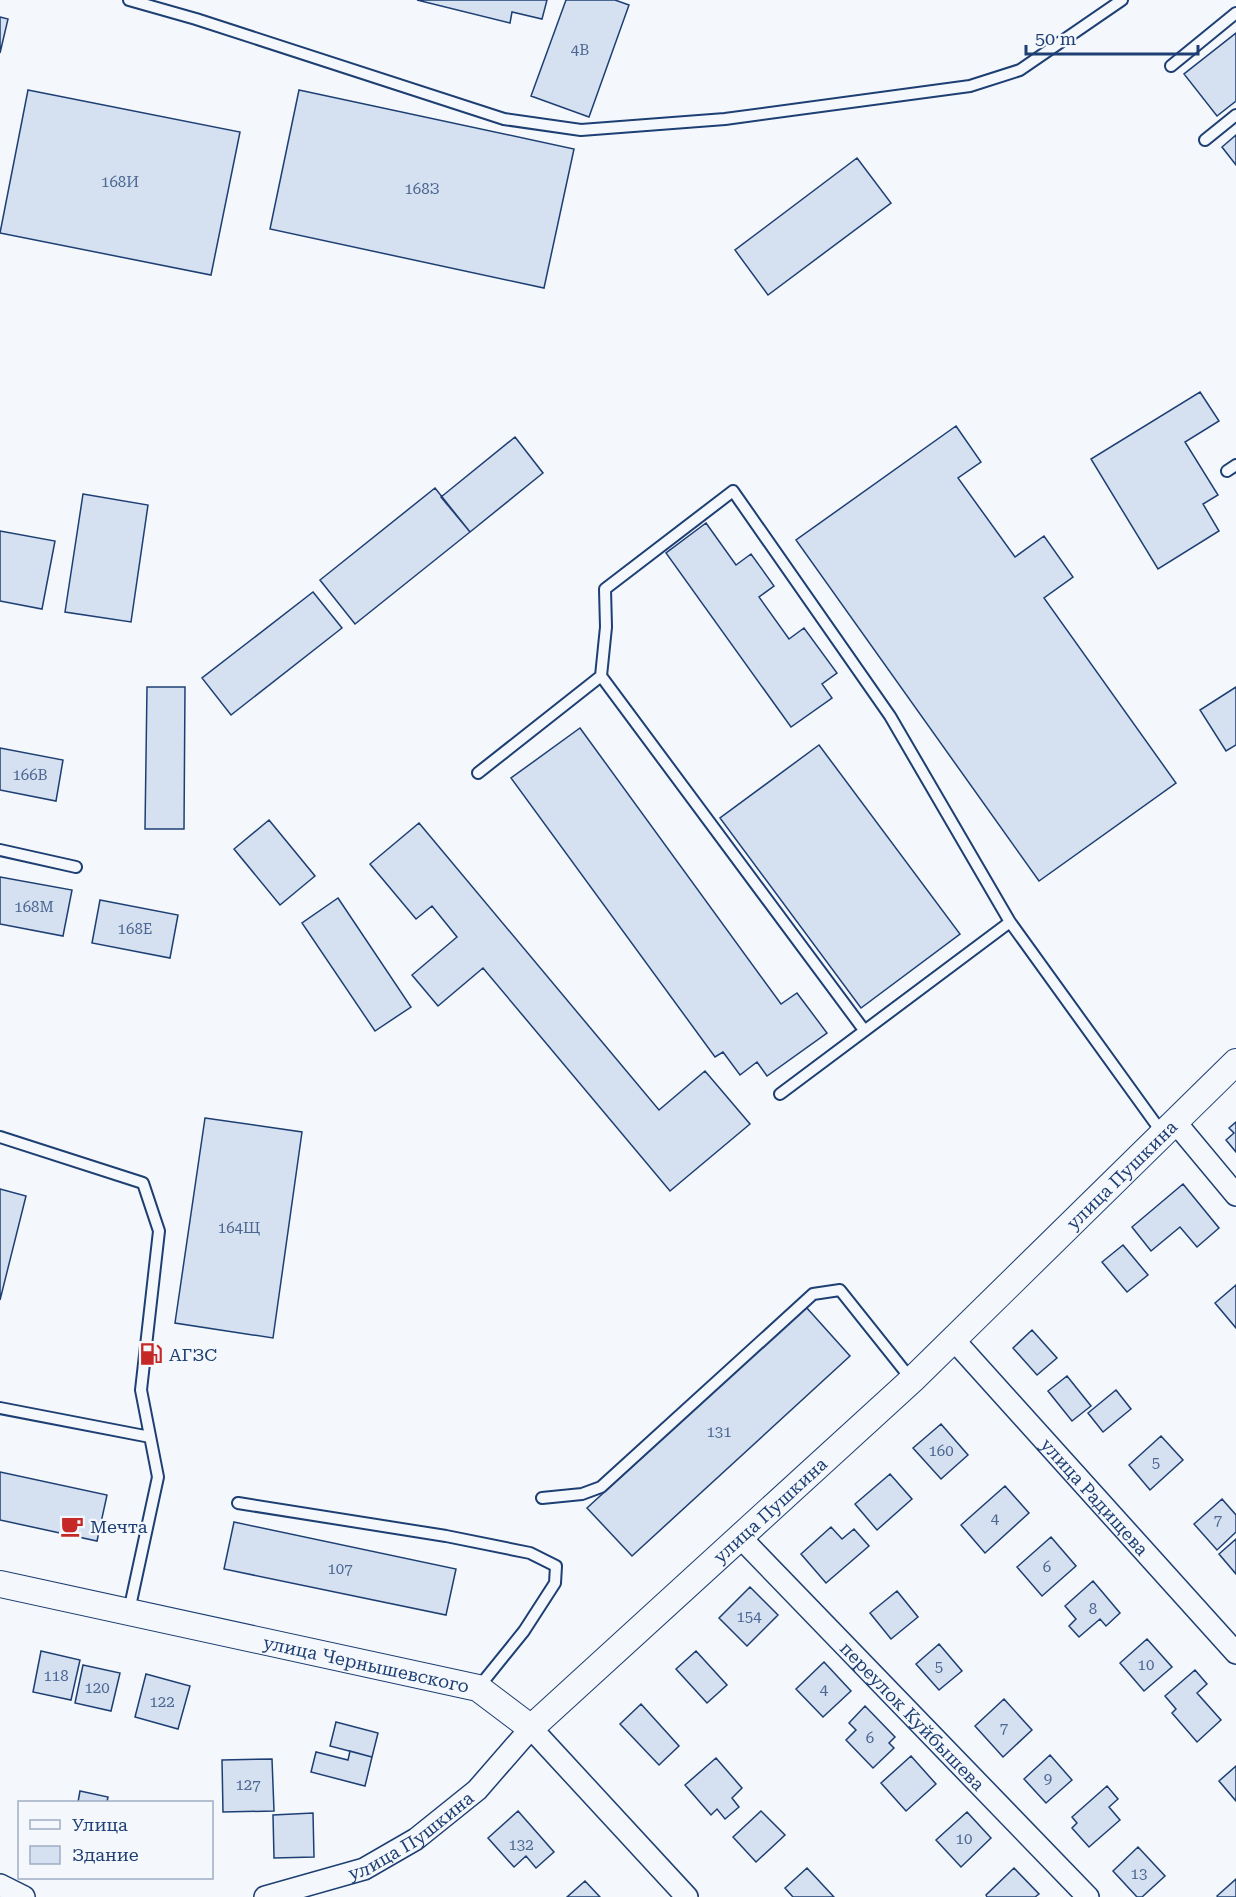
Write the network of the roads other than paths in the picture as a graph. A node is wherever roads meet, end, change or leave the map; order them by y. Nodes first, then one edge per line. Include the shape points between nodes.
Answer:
1 (129, 0) edge
2 (1122, 0) edge
3 (1236, 14) edge
4 (1171, 66) dead end
5 (1236, 115) edge
6 (1204, 140) dead end
7 (601, 676) junction
8 (478, 773) dead end
9 (0, 850) edge
10 (76, 867) dead end
11 (1010, 922) junction
12 (864, 1030) junction
13 (1236, 1062) edge
14 (780, 1094) dead end
15 (1169, 1129) junction
16 (0, 1137) edge
17 (1236, 1195) edge
18 (953, 1339) junction
19 (912, 1380) junction
20 (0, 1408) edge
21 (150, 1437) junction
22 (542, 1498) dead end
23 (238, 1503) dead end
24 (739, 1536) junction
25 (0, 1584) edge
26 (128, 1612) junction
27 (1236, 1653) edge
28 (478, 1688) junction
29 (531, 1728) junction
30 (0, 1885) edge
31 (24, 1897) edge
32 (265, 1897) edge
33 (687, 1897) edge
34 (1088, 1897) edge

1 - 2 lane via 504,119 581,130 725,119 970,86 1020,70
3 - 4 lane
5 - 6 lane
7 - 8 lane
7 - 11 lane via 605,590 733,491 890,716
7 - 12 lane
9 - 10 lane
11 - 12 lane
11 - 15 lane
12 - 14 lane
13 - 15 street, улица Пушкина
15 - 17 street
15 - 18 street, улица Пушкина
16 - 21 lane via 143,1183 159,1231 141,1390
18 - 19 street, улица Пушкина
18 - 27 street, улица Радищева
19 - 22 lane via 840,1290 813,1294 602,1487 582,1494
19 - 24 street, улица Пушкина
20 - 21 lane
21 - 26 lane via 159,1477
23 - 28 lane via 446,1536 530,1553 556,1566 555,1583 524,1631
24 - 29 street, улица Пушкина
24 - 34 street, переулок Куйбышева
25 - 26 street, улица Чернышевского
26 - 28 street, улица Чернышевского
28 - 29 street, улица Чернышевского
29 - 32 street, улица Пушкина via 477,1790 417,1839 364,1869
29 - 33 street, улица Чернышевского
30 - 31 street

